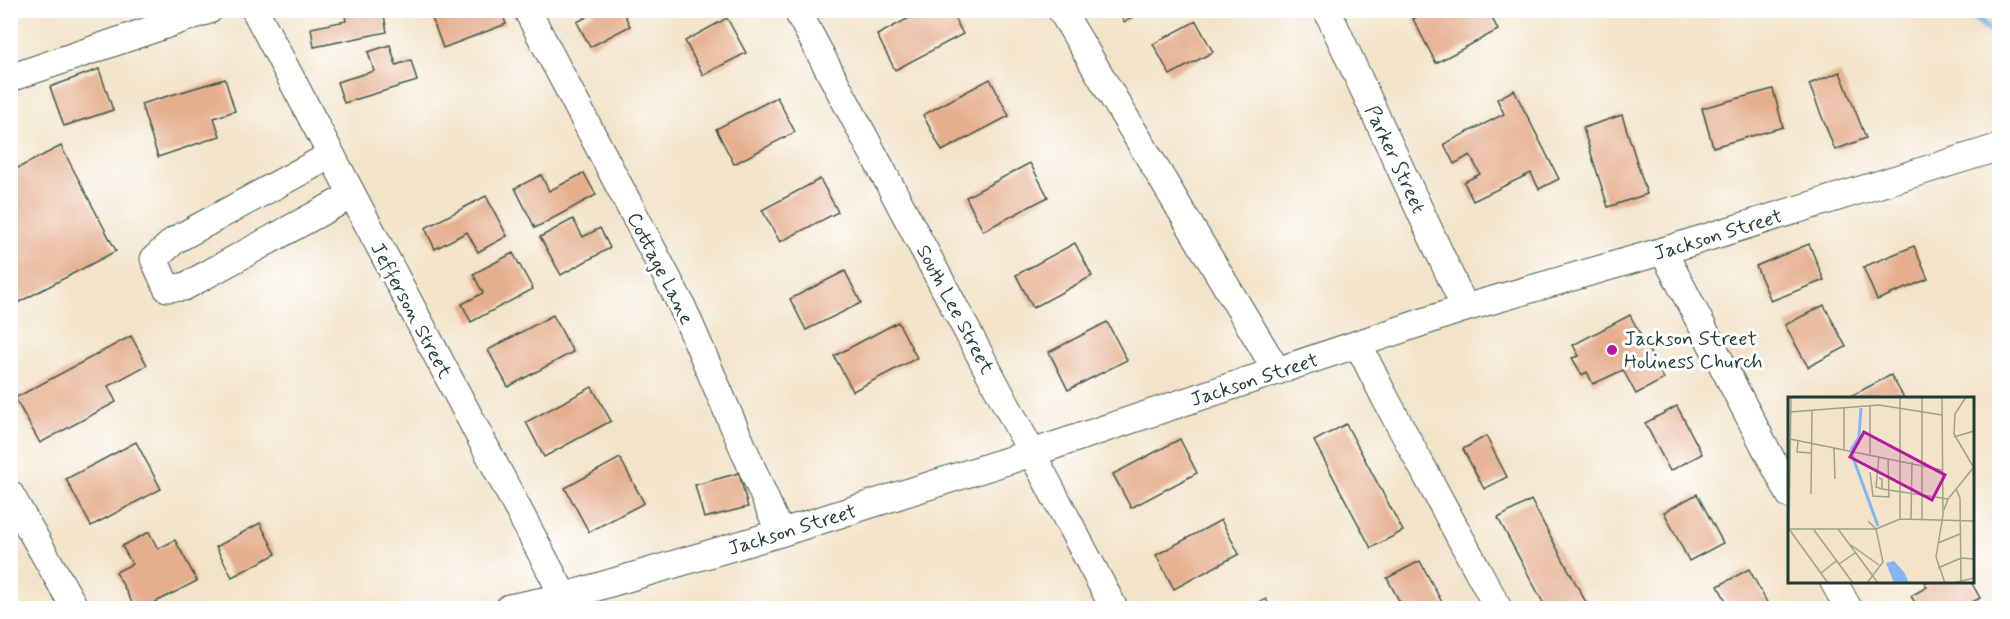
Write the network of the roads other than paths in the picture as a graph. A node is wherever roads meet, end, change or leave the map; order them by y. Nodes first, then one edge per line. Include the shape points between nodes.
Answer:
1 (209, 10) edge
2 (255, 10) edge
3 (527, 10) edge
4 (797, 10) edge
5 (1061, 10) edge
6 (1327, 10) edge
7 (10, 78) edge
8 (2000, 147) edge
9 (331, 154) junction
10 (352, 195) junction
11 (1663, 251) junction
12 (1465, 308) junction
13 (1358, 344) junction
14 (1277, 371) junction
15 (1032, 453) junction
16 (1788, 491) edge
17 (10, 494) edge
18 (780, 533) junction
19 (1835, 583) edge
20 (566, 603) edge
21 (75, 609) edge
22 (509, 609) edge
23 (1114, 609) edge
24 (1498, 609) edge
25 (1848, 609) edge

1 - 7 street
2 - 9 street, Jefferson Street
3 - 18 street, Cottage Lane via 681,304
4 - 15 street, South Lee Street
5 - 14 street
6 - 12 street, Parker Street
8 - 11 street, Jackson Street
9 - 10 street, Jefferson Street
9 - 10 street via 175,240 154,259 163,281 167,288 184,287
10 - 20 street, Jefferson Street
11 - 12 street, Jackson Street
11 - 16 street
12 - 13 street, Jackson Street
13 - 14 street, Jackson Street
13 - 24 street
14 - 15 street, Jackson Street
15 - 18 street, Jackson Street
15 - 23 street, South Lee Street
17 - 21 street
18 - 20 street, Jackson Street
19 - 25 street
20 - 22 street, Jackson Street

